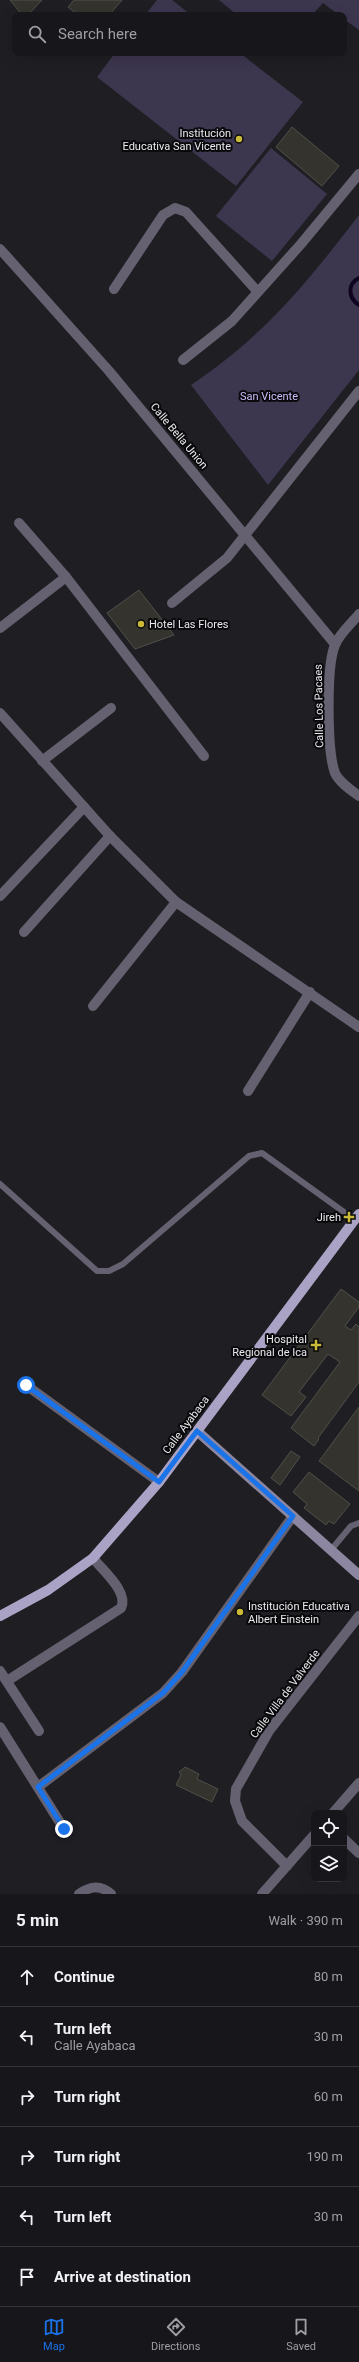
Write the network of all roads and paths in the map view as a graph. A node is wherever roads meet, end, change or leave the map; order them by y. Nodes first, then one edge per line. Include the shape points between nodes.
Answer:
1 (359, 174) edge
2 (0, 249) edge
3 (114, 289) dead end
4 (258, 291) junction
5 (183, 360) dead end
6 (359, 391) edge
7 (19, 524) dead end
8 (247, 535) junction
9 (66, 577) junction
10 (172, 603) dead end
11 (359, 614) edge
12 (0, 628) edge
13 (335, 644) junction
14 (111, 708) dead end
15 (0, 713) edge
16 (204, 756) dead end
17 (42, 761) junction
18 (359, 796) edge
19 (84, 806) junction
20 (110, 836) junction
21 (0, 896) edge
22 (176, 902) junction
23 (24, 932) dead end
24 (310, 992) junction
25 (93, 1006) dead end
26 (359, 1027) edge
27 (248, 1091) dead end
28 (0, 1184) edge
29 (357, 1217) edge
30 (26, 1385) dead end
31 (197, 1431) junction
32 (159, 1482) junction
33 (293, 1516) junction
34 (359, 1523) edge
35 (331, 1550) junction
36 (93, 1558) junction
37 (358, 1572) edge
38 (0, 1616) edge
39 (359, 1616) edge
40 (0, 1671) edge
41 (7, 1681) junction
42 (0, 1727) edge
43 (39, 1731) dead end
44 (359, 1783) edge
45 (38, 1787) junction
46 (336, 1810) edge
47 (64, 1829) dead end
48 (311, 1838) edge
49 (347, 1841) edge
50 (359, 1853) edge
51 (287, 1866) junction
52 (78, 1894) edge
53 (111, 1894) edge
54 (262, 1894) edge

1 - 4 street
2 - 8 street, Calle Bella Union via 109,371
3 - 4 street via 163,215 175,208 186,212
4 - 5 street via 232,321
6 - 8 street
7 - 9 street
8 - 10 street via 227,558
8 - 13 street, Calle Bella Union
9 - 12 street
9 - 16 street
11 - 13 street, Calle Los Pacaes
13 - 18 street, Calle Los Pacaes via 330,658 328,685 332,758 335,774
14 - 17 street
15 - 17 street
17 - 19 street
19 - 20 street
19 - 21 street
20 - 22 street
20 - 23 street
22 - 24 street via 196,918
22 - 25 street
24 - 26 street
24 - 27 street
28 - 29 lane via 97,1271 109,1272 123,1264 255,1153 262,1153
29 - 31 main road, Calle Ayabaca
30 - 32 street
31 - 32 main road, Calle Ayabaca
31 - 33 street
32 - 36 main road, Calle Ayabaca
33 - 35 street
33 - 45 street via 182,1672 163,1693
34 - 35 lane via 351,1526
35 - 37 street
36 - 38 main road, Calle Ayabaca via 48,1590
36 - 41 street via 122,1595 124,1602 121,1608
39 - 51 street, Calle Villa de Valverde via 268,1731 236,1789 235,1801 242,1821
40 - 41 street
41 - 43 street
42 - 45 street
44 - 46 street
45 - 47 street
48 - 51 street
49 - 50 street
51 - 54 street
52 - 53 street via 92,1886 100,1887

